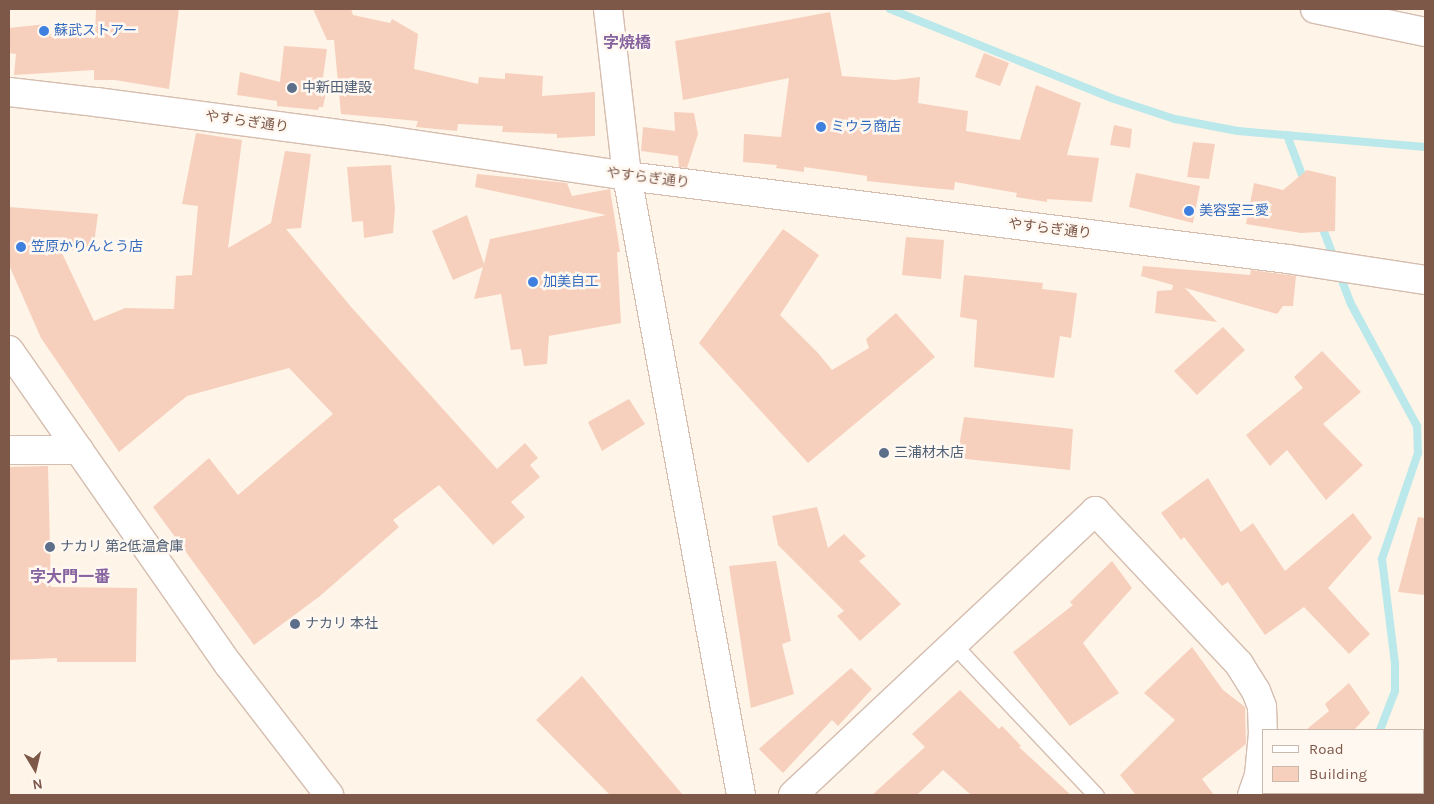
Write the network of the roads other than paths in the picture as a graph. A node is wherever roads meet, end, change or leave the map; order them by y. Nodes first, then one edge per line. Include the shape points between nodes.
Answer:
1 (608, 9) edge
2 (1315, 9) edge
3 (1425, 32) edge
4 (9, 92) edge
5 (627, 176) junction
6 (1425, 280) edge
7 (9, 350) edge
8 (9, 450) edge
9 (80, 450) junction
10 (953, 644) junction
11 (1263, 729) edge
12 (1262, 744) edge
13 (329, 795) edge
14 (742, 795) edge
15 (793, 795) edge
16 (1096, 795) edge
17 (1252, 795) edge

1 - 5 street
2 - 3 street
4 - 5 street, やすらぎ通り via 365,137
5 - 6 street, やすらぎ通り via 1288,259
5 - 14 street
7 - 9 street
8 - 9 street
9 - 13 street via 229,665
10 - 11 street via 1095,511 1239,664 1262,707
10 - 15 street
10 - 16 lane
12 - 17 street via 1259,775

